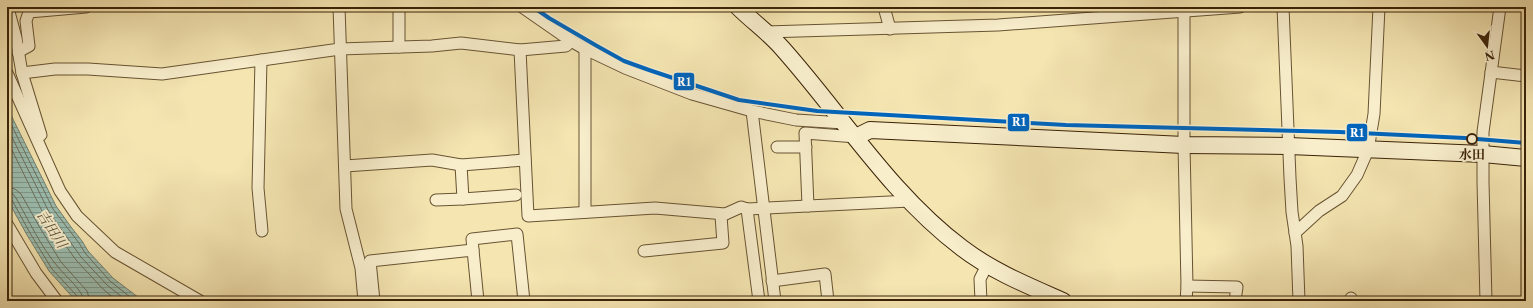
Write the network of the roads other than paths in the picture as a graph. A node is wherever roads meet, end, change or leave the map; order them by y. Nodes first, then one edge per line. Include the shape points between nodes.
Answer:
1 (86, 7) edge
2 (339, 7) edge
3 (399, 7) edge
4 (522, 7) edge
5 (738, 7) edge
6 (884, 7) edge
7 (1240, 7) edge
8 (1283, 7) edge
9 (1379, 7) edge
10 (1500, 7) edge
11 (9, 12) dead end
12 (1184, 12) junction
13 (890, 29) junction
14 (766, 32) junction
15 (572, 41) junction
16 (399, 48) junction
17 (340, 49) junction
18 (585, 49) junction
19 (520, 50) junction
20 (18, 52) junction
21 (261, 60) junction
22 (1491, 72) junction
23 (7, 73) edge
24 (22, 73) junction
25 (1526, 76) edge
26 (752, 110) junction
27 (844, 123) junction
28 (856, 137) junction
29 (39, 143) junction
30 (1184, 145) junction
31 (1289, 146) junction
32 (777, 147) dead end
33 (806, 147) junction
34 (1368, 150) junction
35 (1483, 154) junction
36 (1526, 158) edge
37 (525, 160) junction
38 (461, 165) junction
39 (345, 166) junction
40 (516, 195) dead end
41 (463, 199) junction
42 (436, 200) dead end
43 (910, 201) junction
44 (808, 206) junction
45 (764, 208) junction
46 (747, 209) junction
47 (585, 212) junction
48 (725, 214) junction
49 (7, 224) edge
50 (262, 231) dead end
51 (1295, 232) junction
52 (473, 250) junction
53 (644, 251) dead end
54 (987, 265) junction
55 (772, 281) junction
56 (1187, 286) junction
57 (57, 301) edge
58 (200, 301) edge
59 (364, 301) edge
60 (374, 301) edge
61 (478, 301) edge
62 (524, 301) edge
63 (758, 301) edge
64 (775, 301) edge
65 (828, 301) edge
66 (981, 301) edge
67 (1064, 301) edge
68 (1186, 301) edge
69 (1235, 301) edge
70 (1299, 301) edge
71 (1486, 301) edge

1 - 20 street via 29,12 26,21 29,46
2 - 17 street
3 - 16 street
4 - 15 street
5 - 14 street
6 - 13 street
7 - 12 street
8 - 31 street
9 - 34 street via 1374,114
10 - 22 street
11 - 20 street
12 - 13 street via 998,25
12 - 30 street
13 - 14 street
14 - 27 street
15 - 18 street
15 - 19 street via 566,46
16 - 17 street
16 - 19 street via 461,43
17 - 21 street
17 - 39 street
18 - 26 street via 685,92
18 - 47 street
19 - 37 street
20 - 24 street
21 - 24 street via 162,74 88,69
21 - 50 street via 258,188
22 - 25 street
22 - 35 street via 1483,132
23 - 29 street
24 - 29 street via 41,133
26 - 27 street via 796,120
26 - 45 street
27 - 28 street
28 - 30 street via 870,130
28 - 33 street via 805,133
28 - 43 street
29 - 58 street via 60,191 78,216 100,238 115,252 137,266
30 - 31 street
30 - 56 street
31 - 34 street
31 - 51 street
32 - 33 street
33 - 44 street
34 - 35 street
34 - 51 street via 1357,175 1342,196 1319,211
35 - 36 street
35 - 71 street
37 - 38 street
37 - 47 street via 528,216
38 - 39 street via 432,160
38 - 41 street
39 - 59 street via 346,209 361,268
40 - 41 street
41 - 42 street
43 - 44 street
43 - 54 street via 938,229
44 - 45 street
45 - 46 street
45 - 55 street
46 - 48 street via 741,207
46 - 63 street
47 - 48 street via 655,208
48 - 53 street via 721,216 723,243
49 - 57 street via 36,273
51 - 70 street
52 - 60 street via 370,260
52 - 61 street
52 - 62 street via 472,240 517,234
54 - 66 street via 980,279
54 - 67 street
55 - 64 street
55 - 65 street via 824,274
56 - 68 street
56 - 69 street via 1237,287

